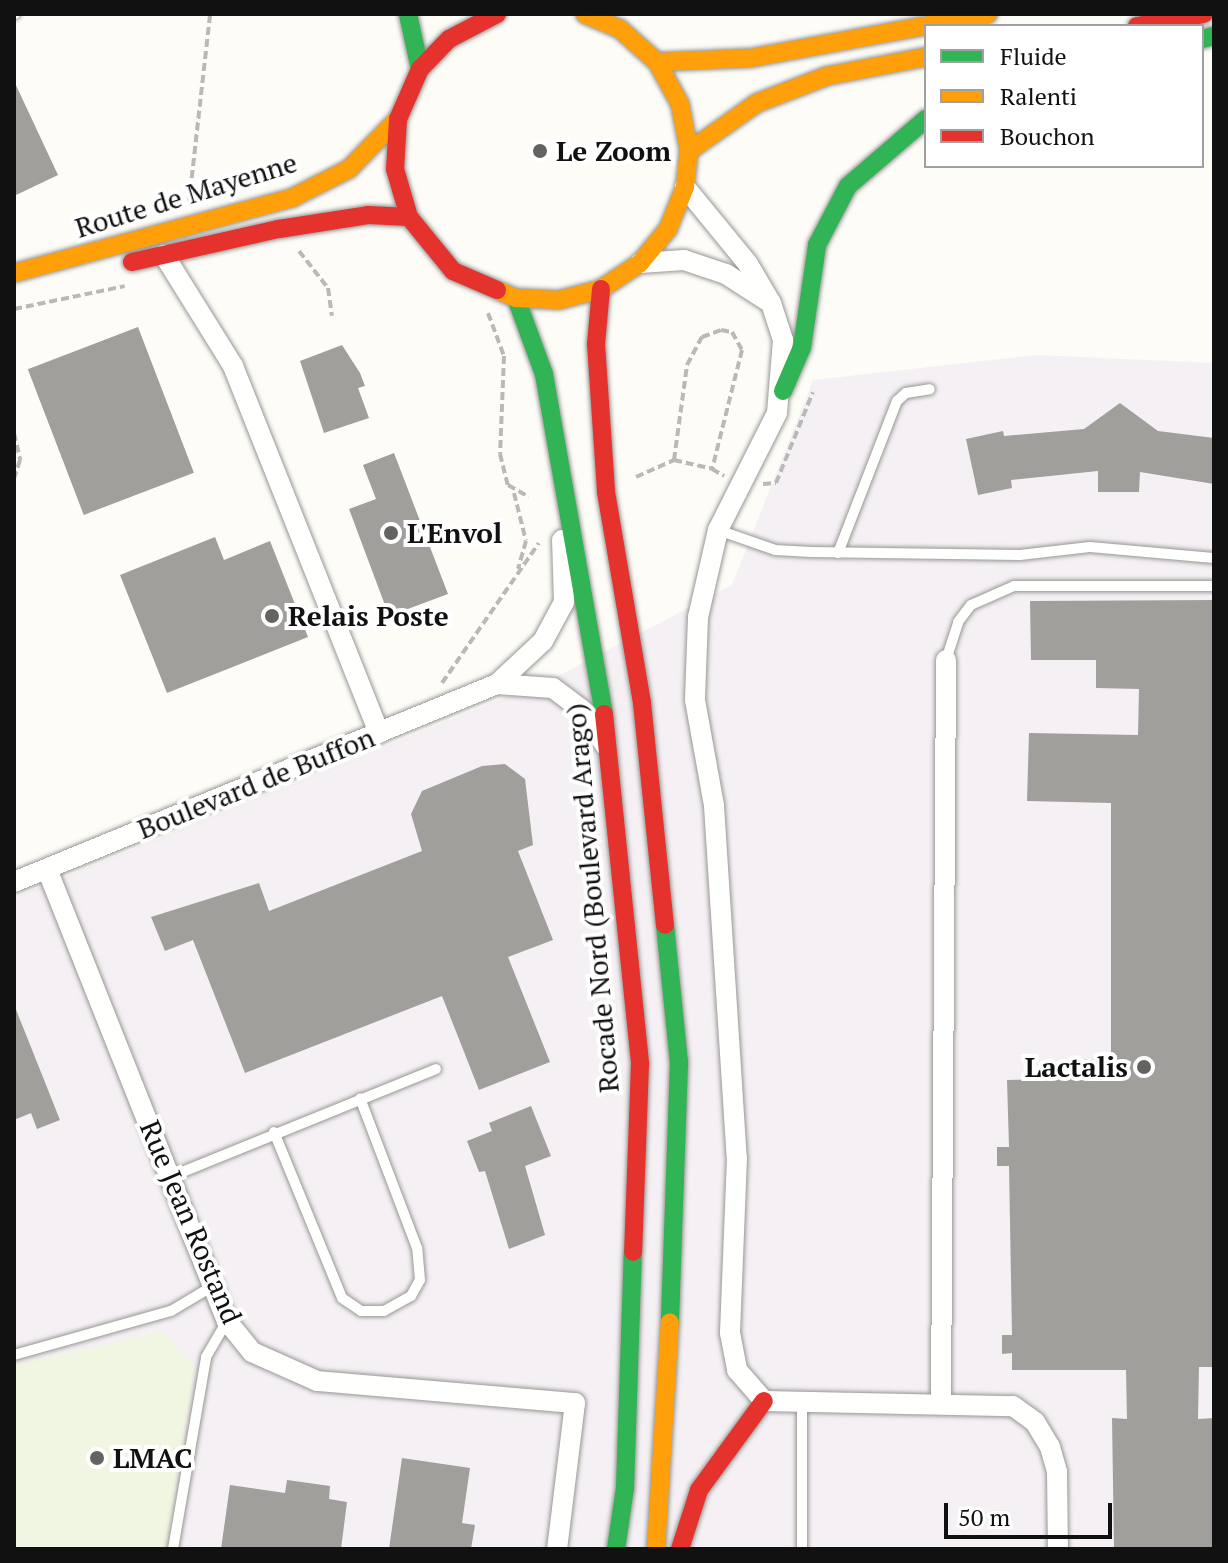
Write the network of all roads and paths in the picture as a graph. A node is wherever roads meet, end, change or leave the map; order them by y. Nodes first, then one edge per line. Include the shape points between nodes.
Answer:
1 (210, 14) edge
2 (408, 14) edge
3 (497, 14) edge
4 (585, 14) edge
5 (988, 14) edge
6 (1204, 14) edge
7 (910, 21) edge
8 (1148, 24) edge
9 (924, 57) edge
10 (657, 62) junction
11 (420, 69) junction
12 (398, 119) junction
13 (924, 121) edge
14 (689, 151) junction
15 (685, 187) junction
16 (188, 209) dead end
17 (409, 217) junction
18 (299, 251) dead end
19 (164, 255) junction
20 (14, 260) edge
21 (640, 263) junction
22 (24, 271) edge
23 (601, 289) junction
24 (14, 290) edge
25 (516, 298) junction
26 (771, 303) junction
27 (332, 316) dead end
28 (503, 327) dead end
29 (930, 389) dead end
30 (783, 391) junction
31 (14, 433) edge
32 (560, 456) junction
33 (674, 460) junction
34 (712, 469) junction
35 (721, 475) dead end
36 (636, 477) dead end
37 (14, 478) edge
38 (513, 491) junction
39 (529, 497) dead end
40 (718, 530) junction
41 (540, 534) dead end
42 (838, 553) junction
43 (1214, 558) edge
44 (518, 572) junction
45 (1214, 586) edge
46 (946, 660) joint
47 (497, 684) junction
48 (430, 688) dead end
49 (379, 733) junction
50 (612, 756) junction
51 (47, 869) junction
52 (14, 882) edge
53 (436, 1069) dead end
54 (360, 1098) junction
55 (274, 1132) junction
56 (170, 1177) junction
57 (213, 1286) junction
58 (227, 1321) junction
59 (14, 1355) edge
60 (764, 1401) junction
61 (802, 1401) junction
62 (941, 1401) junction
63 (173, 1549) edge
64 (557, 1549) edge
65 (616, 1549) edge
66 (656, 1549) edge
67 (680, 1549) edge
68 (802, 1549) edge
69 (1058, 1549) edge

1 - 16 path
2 - 11 main road
3 - 11 main road via 449,39
4 - 10 main road via 620,29
5 - 7 main road
6 - 8 main road
7 - 10 main road via 751,58
9 - 14 main road via 827,76 757,103
10 - 14 main road via 680,104
11 - 12 main road
12 - 17 main road via 395,169
12 - 22 main road, Route de Mayenne via 349,169 292,198
13 - 30 main road via 848,186 817,245 802,347
14 - 15 main road
15 - 21 main road via 668,229
15 - 26 street
17 - 19 main road, Route de Mayenne via 368,215 294,226
17 - 25 main road via 453,271
18 - 27 path via 328,288
19 - 24 main road, Route de Mayenne
19 - 49 street via 233,366
20 - 22 street
21 - 23 main road
21 - 26 street via 684,260 726,274
23 - 25 main road via 559,300
23 - 66 main road via 596,344 606,492 642,703 679,1062 664,1492
25 - 32 main road, Rocade Nord (Boulevard Arago) via 544,374
26 - 30 street via 783,340
28 - 38 path via 486,307 504,356 500,454
29 - 42 lane via 906,393 897,401
30 - 40 street
31 - 37 path via 20,460
32 - 47 street via 564,602 543,641
32 - 50 main road, Rocade Nord (Boulevard Arago)
33 - 34 path
33 - 34 path via 687,365 702,337 732,332 742,350
33 - 36 path
34 - 35 path
38 - 39 path
38 - 44 path via 526,541
40 - 42 lane via 775,550
40 - 60 street via 698,617 695,700 714,806 737,1158 730,1333 737,1370
41 - 44 path
42 - 43 lane via 1020,555 1090,547
44 - 48 path via 444,682
45 - 46 lane via 1014,586 971,605 958,622
46 - 62 street
47 - 49 street, Boulevard de Buffon
47 - 50 street via 553,688 581,709
49 - 51 street, Boulevard de Buffon
50 - 65 main road, Rocade Nord (Boulevard Arago) via 640,1064 625,1488
51 - 52 street, Boulevard de Buffon
51 - 56 street, Rue Jean Rostand
53 - 54 lane
54 - 55 lane
54 - 55 lane via 417,1248 420,1280 411,1296 384,1311 361,1311 342,1298
55 - 56 lane
56 - 57 street, Rue Jean Rostand
57 - 58 street, Rue Jean Rostand
57 - 59 lane via 171,1311
58 - 63 lane via 206,1357
58 - 64 street, Rue Jean Rostand via 252,1352 317,1381 575,1403
60 - 61 street
60 - 67 main road via 699,1490
61 - 62 street
61 - 68 lane
62 - 69 street via 1013,1406 1035,1422 1057,1472

